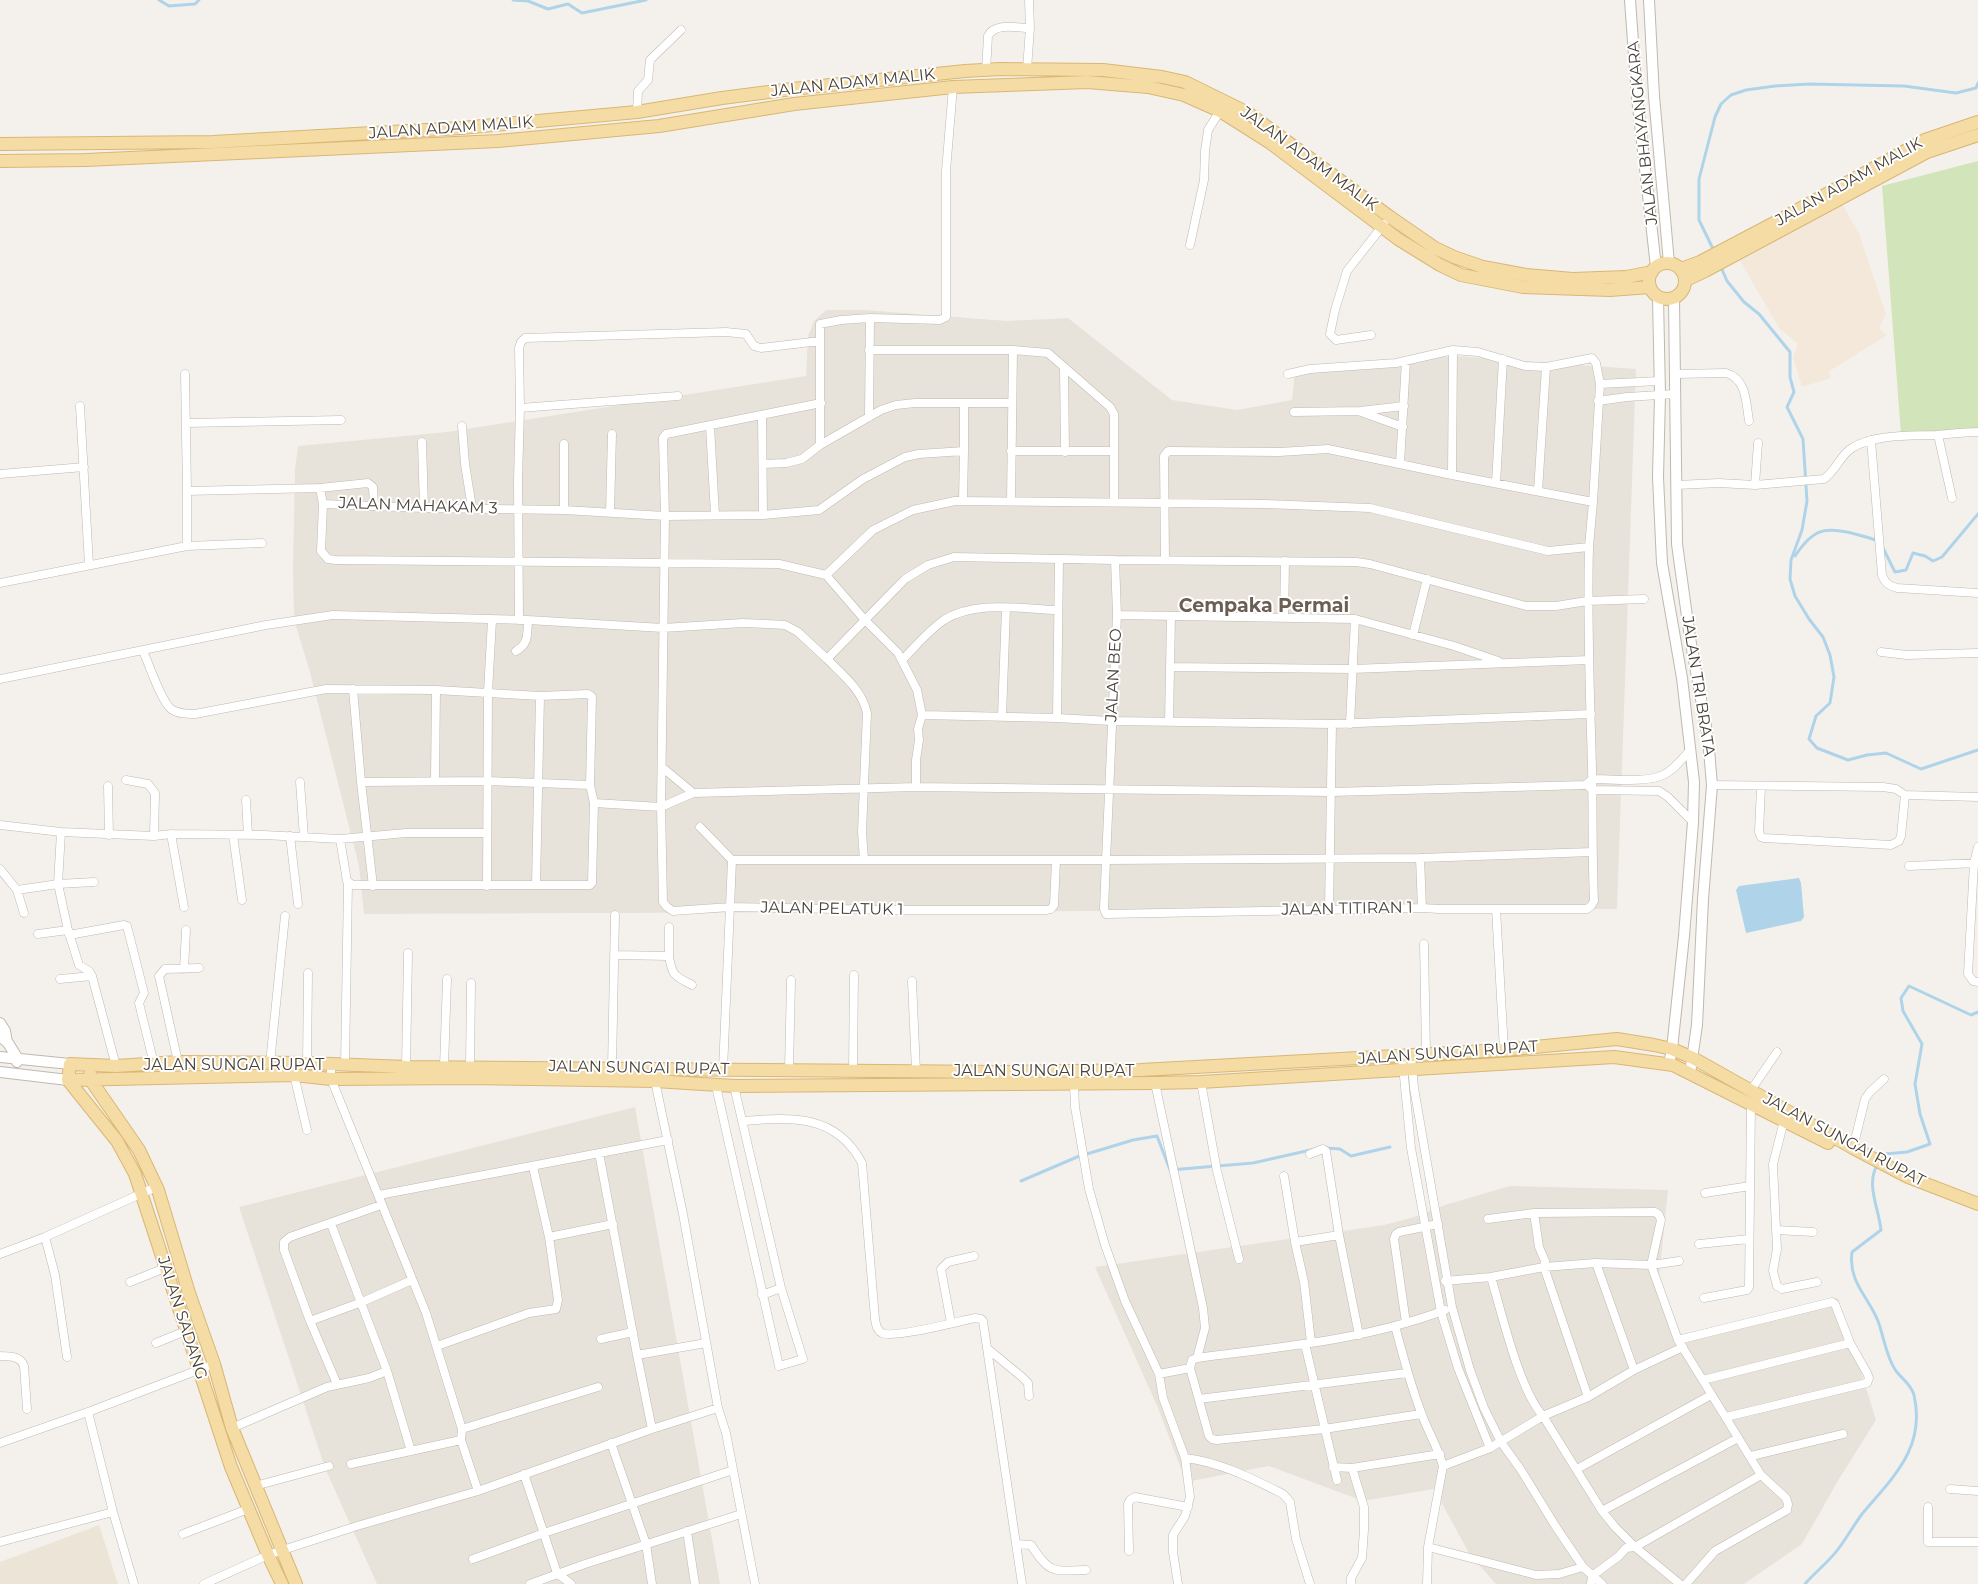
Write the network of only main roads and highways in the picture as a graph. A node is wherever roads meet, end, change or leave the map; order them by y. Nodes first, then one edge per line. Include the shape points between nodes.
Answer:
1 (1027, 69) junction
2 (965, 71) junction
3 (832, 85) junction
4 (1026, 85) junction
5 (959, 86) junction
6 (792, 89) junction
7 (833, 101) junction
8 (794, 104) junction
9 (1978, 122) edge
10 (1978, 135) edge
11 (86, 143) junction
12 (0, 144) edge
13 (86, 160) junction
14 (0, 161) edge
15 (1830, 198) junction
16 (1386, 222) junction
17 (1654, 270) junction
18 (1684, 275) junction
19 (1654, 292) junction
20 (1407, 1062) junction
21 (90, 1064) junction
22 (558, 1073) junction
23 (90, 1079) junction
24 (68, 1080) junction
25 (1752, 1095) junction
26 (1907, 1179) junction
27 (1978, 1204) edge
28 (1978, 1210) edge
29 (282, 1584) edge
30 (296, 1584) edge

1 - 2 main road, JALAN ADAM MALIK
1 - 4 main road
1 - 16 main road, JALAN ADAM MALIK via 1103,70 1185,82 1248,113
2 - 3 main road, JALAN ADAM MALIK
2 - 5 main road
3 - 6 main road, JALAN ADAM MALIK
3 - 7 main road
4 - 5 main road, JALAN ADAM MALIK
4 - 16 main road, JALAN ADAM MALIK via 1087,82 1148,87 1184,94 1220,111 1269,142
5 - 7 main road, JALAN ADAM MALIK
6 - 8 main road
6 - 11 main road, JALAN ADAM MALIK via 637,112 461,128 213,142
7 - 8 main road, JALAN ADAM MALIK
8 - 13 main road, JALAN ADAM MALIK via 659,126 498,141
9 - 15 main road, JALAN ADAM MALIK via 1925,140
10 - 15 main road, JALAN ADAM MALIK via 1927,152
11 - 12 main road, JALAN ADAM MALIK
11 - 13 main road
13 - 14 main road, JALAN ADAM MALIK
15 - 18 main road, JALAN ADAM MALIK
16 - 17 main road, JALAN ADAM MALIK via 1448,254 1506,273 1573,278 1626,277
16 - 19 main road, JALAN ADAM MALIK via 1440,266 1461,275 1523,287
17 - 18 main road via 1669,263 1676,265
17 - 19 main road via 1649,280
18 - 19 main road via 1683,291 1674,298 1669,300
20 - 22 main road, JALAN SUNGAI RUPAT via 1163,1070 1002,1072 612,1068
20 - 22 main road, JALAN SUNGAI RUPAT via 1201,1082 1156,1083 716,1086
20 - 25 main road, JALAN SUNGAI RUPAT via 1614,1057 1669,1064
20 - 25 main road, JALAN SUNGAI RUPAT via 1426,1054 1617,1040 1672,1049 1694,1058
21 - 22 main road, JALAN SUNGAI RUPAT via 470,1066
21 - 23 main road
21 - 24 main road, JALAN SUNGAI RUPAT via 70,1064
22 - 23 main road, JALAN SUNGAI RUPAT via 331,1079 294,1075
23 - 24 main road, JALAN SUNGAI RUPAT
23 - 30 main road via 139,1150 156,1187 232,1428
24 - 29 main road, JALAN SADANG via 117,1141 135,1174 231,1467
25 - 26 main road, JALAN SUNGAI RUPAT
26 - 27 main road, JALAN SUNGAI RUPAT
26 - 28 main road, JALAN SUNGAI RUPAT

